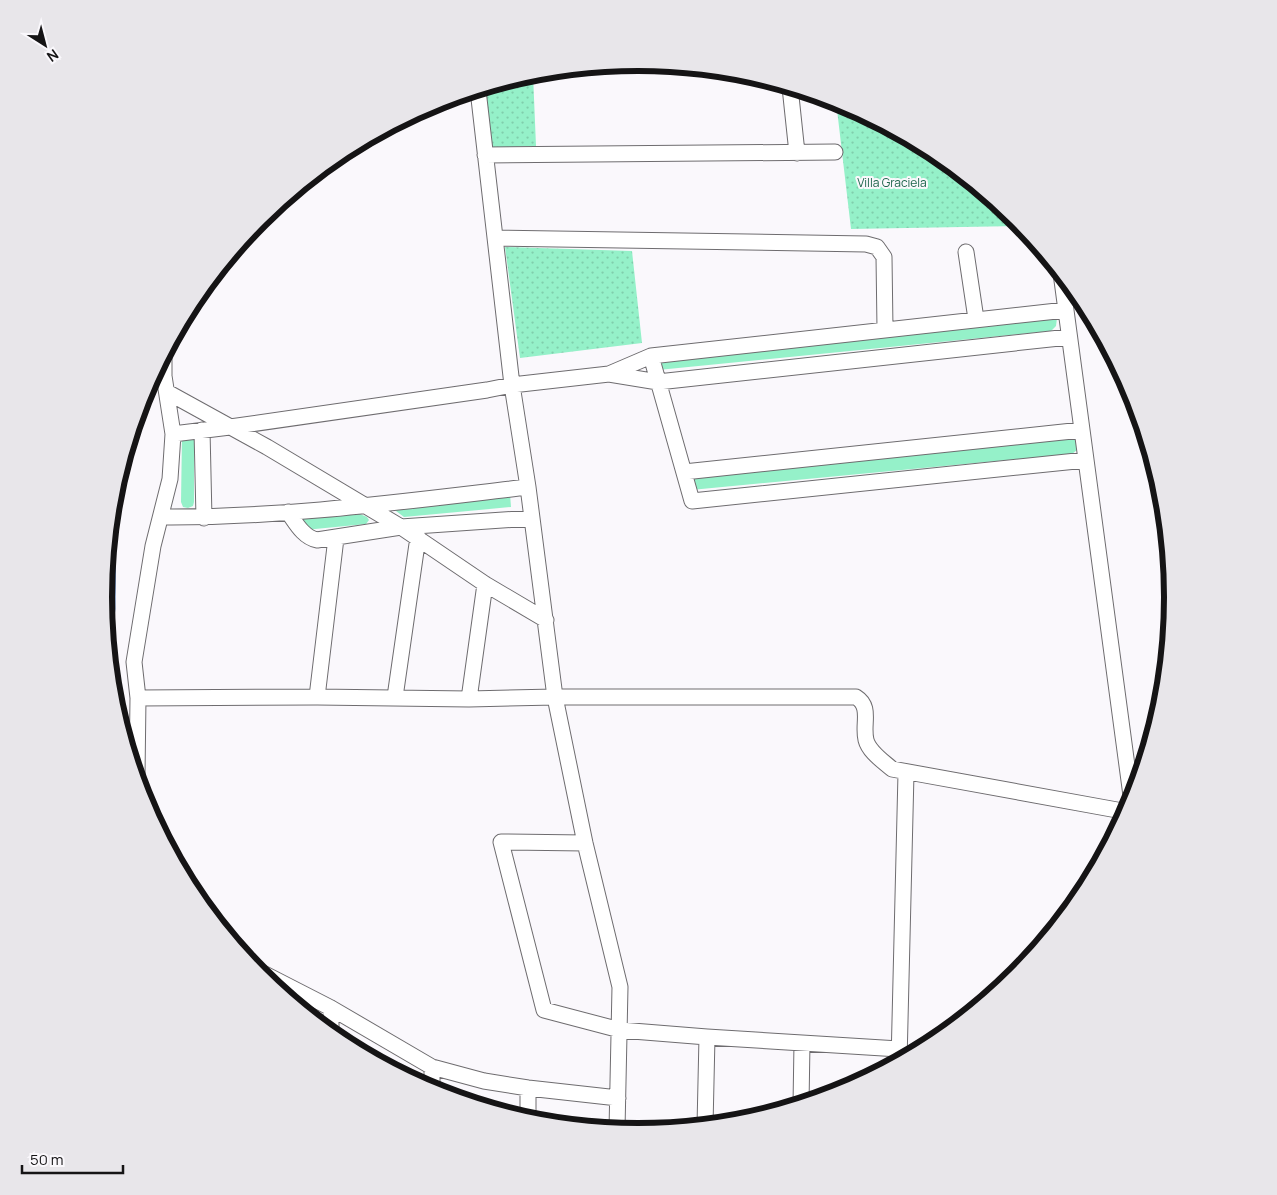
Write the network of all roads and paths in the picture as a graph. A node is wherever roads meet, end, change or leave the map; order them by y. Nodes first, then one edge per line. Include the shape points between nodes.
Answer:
1 (791, 94) edge
2 (479, 96) edge
3 (835, 152) dead end
4 (797, 153) junction
5 (485, 155) junction
6 (495, 238) junction
7 (966, 252) dead end
8 (1063, 286) edge
9 (1066, 310) junction
10 (976, 319) junction
11 (885, 329) junction
12 (1069, 337) junction
13 (651, 356) junction
14 (164, 371) edge
15 (609, 374) junction
16 (658, 382) junction
17 (512, 385) junction
18 (167, 392) junction
19 (230, 427) junction
20 (202, 430) junction
21 (1082, 430) junction
22 (173, 434) junction
23 (1086, 460) junction
24 (684, 472) junction
25 (528, 487) junction
26 (364, 505) junction
27 (288, 512) junction
28 (162, 517) junction
29 (204, 518) junction
30 (532, 518) junction
31 (401, 527) junction
32 (418, 537) junction
33 (336, 538) junction
34 (485, 584) junction
35 (546, 620) junction
36 (317, 696) junction
37 (395, 697) junction
38 (554, 697) junction
39 (138, 698) junction
40 (468, 699) junction
41 (137, 758) edge
42 (906, 773) junction
43 (1130, 786) edge
44 (1119, 810) edge
45 (585, 843) junction
46 (279, 981) edge
47 (331, 1008) junction
48 (331, 1024) edge
49 (620, 1030) junction
50 (707, 1037) junction
51 (802, 1043) junction
52 (899, 1055) edge
53 (897, 1056) edge
54 (432, 1067) junction
55 (432, 1082) edge
56 (528, 1088) junction
57 (618, 1098) junction
58 (801, 1098) edge
59 (528, 1112) edge
60 (705, 1119) edge
61 (617, 1123) edge

1 - 4 street
2 - 5 street
3 - 4 street
4 - 5 street
5 - 6 street
6 - 11 street via 866,244 877,247 884,257
6 - 17 street
7 - 10 street
8 - 9 street
9 - 10 street
9 - 12 street
10 - 11 street
11 - 13 street
12 - 16 street
12 - 21 street
13 - 15 street
13 - 16 street
14 - 18 street
15 - 16 street
15 - 17 street
16 - 24 street
17 - 19 street
17 - 25 street
18 - 19 street
18 - 22 street
19 - 20 street
19 - 26 street
20 - 22 street
20 - 29 street
21 - 23 street
21 - 24 street
22 - 28 street via 170,479
23 - 24 street via 692,501
23 - 43 street
25 - 26 street
25 - 30 street
26 - 27 street
26 - 31 street
27 - 29 street
27 - 33 street via 309,538
28 - 29 street
28 - 39 street via 153,546 134,662
30 - 31 street
30 - 35 street
31 - 32 street
31 - 33 street
32 - 34 street
32 - 37 street
33 - 36 street
34 - 35 street
34 - 40 street
35 - 38 street
36 - 37 street
36 - 39 street
37 - 40 street
38 - 40 street
38 - 42 street via 856,696 866,707 866,741 872,751 892,769
38 - 45 street
39 - 41 street
42 - 44 street
42 - 52 street
45 - 49 street via 620,987
45 - 49 street via 501,842 544,1010
46 - 47 street
47 - 48 street
47 - 54 street
49 - 50 street
49 - 57 street
50 - 51 street
50 - 60 street
51 - 53 street
51 - 58 street
54 - 55 street
54 - 56 street via 484,1081
56 - 57 street
56 - 59 street
57 - 61 street

